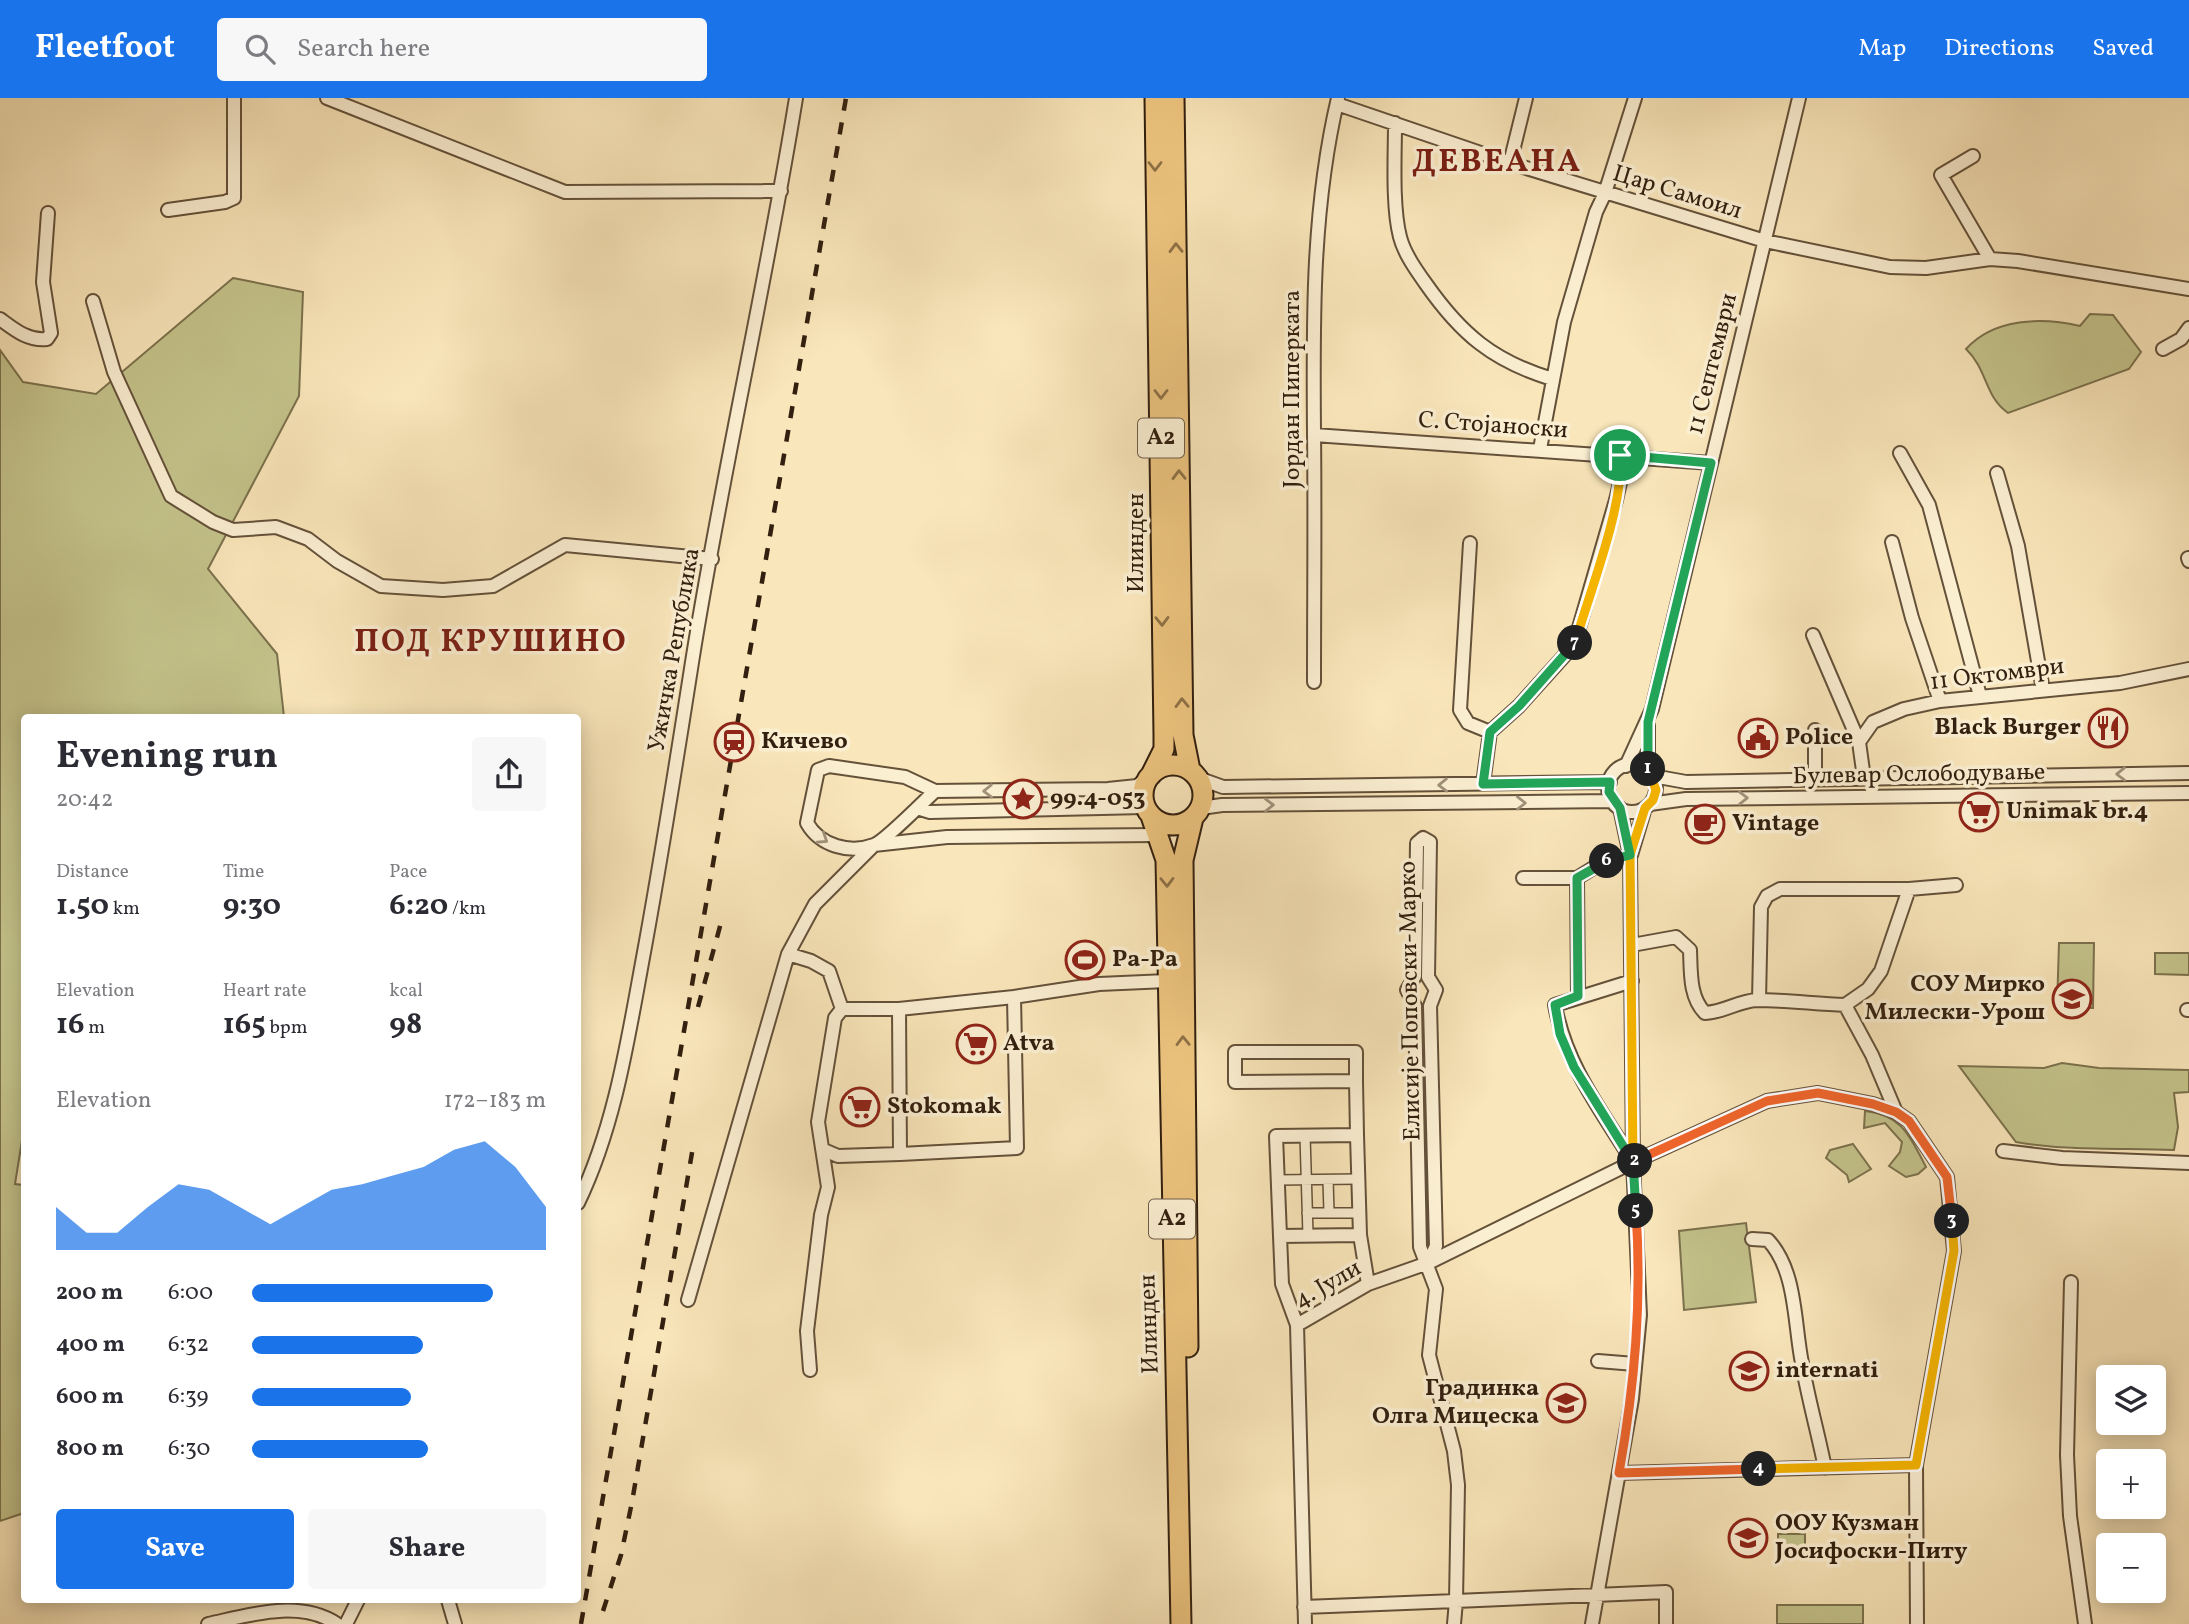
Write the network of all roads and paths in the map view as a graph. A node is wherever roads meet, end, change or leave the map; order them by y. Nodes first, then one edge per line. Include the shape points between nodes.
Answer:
1 (234, 98) edge
2 (327, 98) edge
3 (796, 98) edge
4 (1155, 98) edge
5 (1174, 98) edge
6 (1526, 98) edge
7 (1635, 98) edge
8 (1799, 98) edge
9 (1338, 101) edge
10 (1395, 123) junction
11 (1973, 156) dead end
12 (1510, 163) junction
13 (781, 191) junction
14 (1605, 193) junction
15 (168, 210) dead end
16 (48, 212) dead end
17 (1765, 242) junction
18 (1990, 259) junction
19 (2189, 289) edge
20 (93, 300) dead end
21 (0, 319) edge
22 (2189, 328) edge
23 (2162, 349) dead end
24 (1552, 379) junction
25 (1314, 435) junction
26 (1541, 449) junction
27 (1900, 453) dead end
28 (1620, 455) junction
29 (1711, 463) junction
30 (1997, 473) dead end
31 (1892, 542) dead end
32 (1470, 543) dead end
33 (712, 559) junction
34 (1813, 635) dead end
35 (2189, 669) edge
36 (1314, 682) dead end
37 (2043, 690) junction
38 (1980, 696) junction
39 (1940, 701) junction
40 (1648, 722) junction
41 (1815, 730) dead end
42 (1490, 732) junction
43 (1859, 742) junction
44 (1626, 766) junction
45 (2189, 772) edge
46 (1650, 773) junction
47 (1194, 774) junction
48 (1151, 775) junction
49 (1864, 778) junction
50 (1815, 779) junction
51 (1610, 782) junction
52 (1483, 784) junction
53 (935, 791) junction
54 (2189, 793) edge
55 (1616, 805) junction
56 (1648, 806) junction
57 (917, 808) junction
58 (1197, 813) junction
59 (1151, 819) junction
60 (874, 845) junction
61 (1630, 855) junction
62 (1523, 878) dead end
63 (1577, 878) junction
64 (1956, 885) dead end
65 (1909, 889) junction
66 (1632, 945) junction
67 (788, 954) junction
68 (1167, 981) junction
69 (1632, 981) junction
70 (1578, 996) junction
71 (1014, 997) junction
72 (1759, 1000) junction
73 (1845, 1005) junction
74 (842, 1009) junction
75 (899, 1009) junction
76 (1356, 1081) junction
77 (1896, 1112) junction
78 (1305, 1135) junction
79 (1357, 1135) junction
80 (824, 1150) junction
81 (2003, 1151) dead end
82 (900, 1154) junction
83 (1633, 1162) junction
84 (2189, 1163) edge
85 (1358, 1178) junction
86 (1278, 1180) junction
87 (1306, 1180) junction
88 (1328, 1180) junction
89 (581, 1196) edge
90 (1329, 1212) junction
91 (1307, 1213) junction
92 (1360, 1213) junction
93 (1308, 1235) junction
94 (1360, 1235) junction
95 (1279, 1236) junction
96 (1752, 1239) dead end
97 (1428, 1263) junction
98 (2071, 1282) dead end
99 (1368, 1284) junction
100 (688, 1300) dead end
101 (1297, 1325) junction
102 (1598, 1361) dead end
103 (1636, 1364) junction
104 (810, 1370) dead end
105 (1916, 1465) junction
106 (1825, 1468) junction
107 (1619, 1473) junction
108 (1597, 1595) junction
109 (1455, 1601) junction
110 (356, 1603) edge
111 (449, 1603) edge
112 (1304, 1607) junction
113 (208, 1624) edge
114 (337, 1624) edge
115 (346, 1624) edge
116 (455, 1624) edge
117 (1181, 1624) edge
118 (1194, 1624) edge
119 (1305, 1624) edge
120 (1454, 1624) edge
121 (1592, 1624) edge
122 (1666, 1624) edge
123 (1917, 1624) edge
124 (2085, 1624) edge

1 - 15 street via 234,198
2 - 13 street via 565,192
3 - 13 street, Ужичка Република
4 -> 48 main road, Илинден / A2 via 1164,749
47 -> 5 main road, Илинден / A2 via 1183,735
6 - 12 street
7 - 14 street
8 - 17 street, 11 Септември
9 - 10 street, Цар Самоил
9 - 25 street, Јордан Пиперката via 1324,161 1317,226
10 - 12 street, Цар Самоил
10 - 24 street via 1400,237 1417,271 1451,320 1485,348 1521,370
11 - 18 street via 1941,175
12 - 14 street, Цар Самоил
13 - 33 street, Ужичка Република
14 - 17 street, Цар Самоил
14 - 24 street via 1564,322
16 - 21 street via 43,282 51,333 47,339 25,337
17 - 18 street, Цар Самоил via 1890,267 1926,268
17 - 29 street, 11 Септември
18 - 19 street, Цар Самоил
20 - 33 street via 114,372 171,496 213,522 233,530 276,527 308,539 382,586 443,590 493,586 565,545
22 - 23 street via 2181,339
24 - 26 street
25 - 26 street, С. Стојаноски
25 - 36 street, Јордан Пиперката
26 - 28 street, С. Стојаноски
27 - 38 street via 1929,505
28 - 29 street, С. Стојаноски
28 - 42 street via 1622,474 1616,500 1574,645
29 - 40 street, 11 Септември
30 - 37 street via 2018,545
31 - 39 street
32 - 42 street via 1460,710 1468,723
33 - 89 street, Ужичка Република via 663,858 623,1062 595,1166
34 - 43 street
35 - 37 street, 11 Октомври via 2120,683
37 - 38 street, 11 Октомври
38 - 39 street, 11 Октомври
39 - 43 street, 11 Октомври via 1873,722
40 - 44 street, 11 Септември
40 - 46 street, 11 Септември
41 - 50 street
42 - 52 street
43 - 49 street
44 - 46 street via 1641,766
44 - 51 street via 1617,770
45 -> 49 street, Булевар Ослободување
46 - 50 street, Булевар Ослободување via 1686,782
46 - 56 street via 1656,790
47 - 48 main road via 1165,766
52 -> 47 street via 1223,787
47 - 58 main road, Илинден / A2 via 1203,793
48 -> 53 street via 1137,786 1108,789
48 - 59 main road, Илинден / A2 via 1144,786
49 - 50 street, Булевар Ослободување
51 - 52 street
51 - 55 street
53 - 57 street
53 -> 60 street via 905,778 829,766 818,770 807,824 813,834 837,848
56 -> 54 street, Булевар Ослободување via 1686,799
55 - 56 street via 1632,812
58 -> 55 street via 1222,805
55 - 61 street
56 - 61 street
57 - 59 street
57 - 60 street
58 - 59 main road via 1176,826
118 -> 58 main road, Илинден / A2 via 1182,982 1183,860
59 - 60 street
59 -> 68 main road, Илинден / A2 via 1166,860
60 - 67 street via 815,904
61 - 63 street via 1603,862
61 - 66 street
62 - 63 street
63 - 70 street
64 - 65 street
65 - 72 street via 1780,889 1767,896 1761,908
65 - 73 street via 1881,971 1868,989
66 - 69 street
66 - 72 street via 1676,937 1690,950 1692,990 1705,1013 1725,1012 1738,1002
67 - 74 street via 829,971
67 - 100 street
68 - 71 street via 1099,984
68 - 117 main road, Илинден / A2
69 - 70 street
69 - 83 street
70 - 83 street via 1555,1005 1560,1034 1574,1067
71 - 75 street
71 - 82 street via 1017,1148
72 - 73 street
73 - 77 street
74 - 75 street
74 - 80 street via 835,1017 818,1122
75 - 82 street
76 - 76 street via 1235,1082 1235,1052 1356,1052
76 - 79 street
77 - 83 street, 4. Јули via 1818,1093 1767,1101
77 - 105 street via 1909,1121 1947,1177 1954,1251
78 - 79 street
78 - 86 street via 1276,1136
78 - 87 street
79 - 85 street
80 - 82 street via 838,1156
80 - 104 street via 828,1187 807,1331
81 - 84 street
83 - 97 street, 4. Јули
83 - 103 street via 1640,1315
85 - 88 street
85 - 92 street
86 - 87 street
86 - 95 street
87 - 88 street
87 - 91 street
88 - 90 street
90 - 91 street
90 - 92 street
91 - 93 street
92 - 94 street
93 - 94 street
93 - 95 street
94 - 99 street
95 - 101 street via 1282,1284
96 - 106 street via 1768,1240 1774,1247 1791,1292
97 - 97 street, Елисије Поповски-Марко via 1436,1246 1430,1006 1436,990 1428,977 1430,842 1423,838 1417,843 1415,976 1408,990 1415,1006 1420,1247
97 - 99 street, 4. Јули
97 - 109 street, Елисије Поповски-Марко via 1436,1289 1429,1355 1458,1485
98 - 124 street via 2068,1468
99 - 101 street, 4. Јули
101 - 112 street, 4. Јули
102 - 103 street
103 - 107 street
105 - 106 street
105 - 123 street
106 - 107 street
107 - 108 street
108 - 109 street
108 - 121 street
108 - 122 street via 1666,1592
109 - 112 street
109 - 120 street, Елисије Поповски-Марко
110 - 115 street
111 - 116 street
112 - 119 street, 4. Јули
113 - 114 street via 252,1613 299,1611 323,1614

